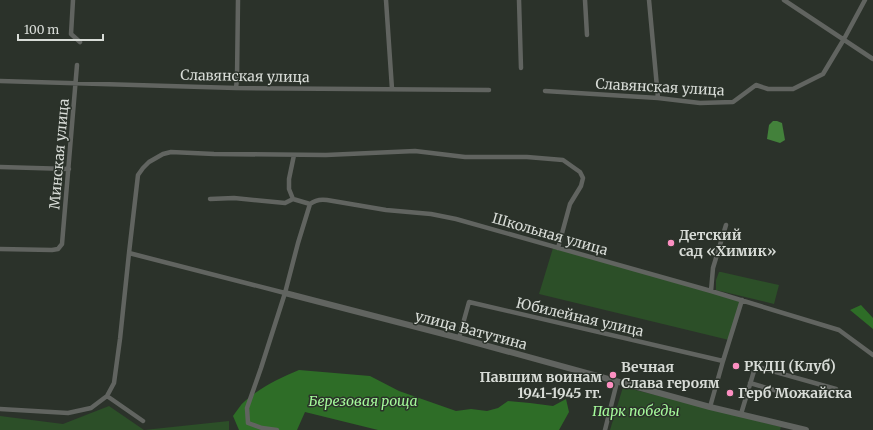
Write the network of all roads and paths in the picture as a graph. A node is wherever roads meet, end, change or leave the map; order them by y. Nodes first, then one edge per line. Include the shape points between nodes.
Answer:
1 (74, 0) edge
2 (238, 0) edge
3 (386, 0) edge
4 (519, 0) edge
5 (585, 0) edge
6 (649, 0) edge
7 (865, 0) edge
8 (786, 1) edge
9 (587, 35) dead end
10 (844, 39) junction
11 (80, 42) dead end
12 (873, 59) edge
13 (77, 65) dead end
14 (521, 68) dead end
15 (0, 81) edge
16 (76, 83) junction
17 (236, 88) junction
18 (392, 89) junction
19 (489, 90) dead end
20 (545, 91) dead end
21 (658, 98) junction
22 (294, 155) junction
23 (0, 167) edge
24 (69, 168) junction
25 (210, 199) dead end
26 (293, 200) junction
27 (310, 204) junction
28 (726, 225) dead end
29 (558, 248) junction
30 (0, 249) edge
31 (129, 253) junction
32 (711, 291) junction
33 (285, 293) junction
34 (742, 300) junction
35 (459, 338) junction
36 (873, 355) edge
37 (723, 361) junction
38 (617, 382) junction
39 (750, 384) junction
40 (836, 389) dead end
41 (788, 394) dead end
42 (107, 396) junction
43 (710, 407) junction
44 (0, 409) edge
45 (741, 414) junction
46 (143, 420) dead end
47 (784, 427) edge
48 (277, 430) edge
49 (605, 430) edge
50 (806, 430) edge

1 - 11 street via 71,34
2 - 17 street
3 - 18 street
4 - 14 street
5 - 9 street
6 - 21 street
7 - 10 street, Славянская улица
8 - 10 street
10 - 12 street
10 - 21 street, Славянская улица via 823,74 793,89 768,89 756,85 733,102 700,104
13 - 16 street, Минская улица
15 - 16 street, Славянская улица
16 - 17 street, Славянская улица
16 - 24 street, Минская улица
17 - 18 street, Славянская улица
18 - 19 street, Славянская улица
20 - 21 street, Славянская улица
22 - 26 street via 289,179
22 - 29 street via 415,151 563,160 580,172 583,178 570,204
22 - 31 street via 171,152 163,154 142,168 138,175
23 - 24 street
24 - 30 street, Минская улица via 62,244 58,249
25 - 26 street, Школьная улица via 234,198 285,203
26 - 27 street, Школьная улица
27 - 29 street, Школьная улица via 320,199 386,210 440,215
27 - 33 street
28 - 32 street via 713,268
29 - 32 street, Школьная улица
31 - 33 street, улица Ватутина
31 - 42 street via 114,383
32 - 34 street, Школьная улица
33 - 35 street, улица Ватутина
33 - 48 street via 247,408 248,423
34 - 36 street, Школьная улица via 839,330
34 - 37 street
35 - 37 street, Юбилейная улица via 469,302
35 - 38 street, улица Ватутина
37 - 43 street
38 - 43 street, улица Ватутина
38 - 49 street
39 - 40 street via 755,369 759,368
39 - 41 street
39 - 45 street
42 - 44 street via 91,408 68,413
42 - 46 street
43 - 45 street, улица Ватутина
45 - 47 street, улица Ватутина
47 - 50 street, улица Ватутина

